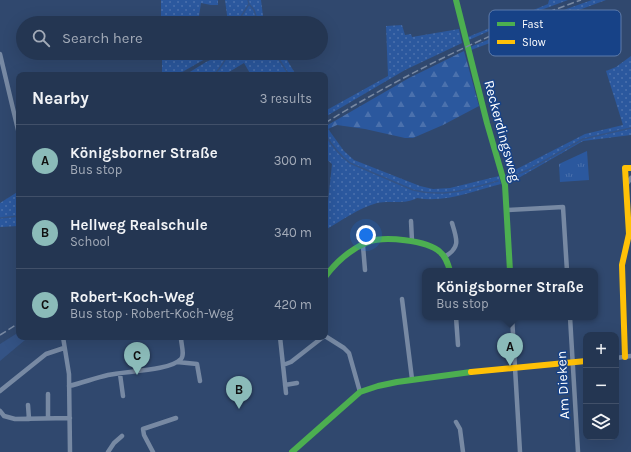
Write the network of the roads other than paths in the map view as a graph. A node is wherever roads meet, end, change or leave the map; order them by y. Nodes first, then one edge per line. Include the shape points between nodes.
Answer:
1 (456, 0) edge
2 (0, 54) edge
3 (16, 121) edge
4 (631, 168) edge
5 (631, 178) edge
6 (626, 185) junction
7 (507, 210) junction
8 (411, 221) dead end
9 (452, 223) dead end
10 (412, 241) junction
11 (362, 246) junction
12 (444, 257) junction
13 (449, 268) edge
14 (510, 268) edge
15 (567, 268) edge
16 (365, 270) dead end
17 (328, 273) edge
18 (402, 299) dead end
19 (456, 320) edge
20 (512, 320) edge
21 (570, 320) edge
22 (328, 339) edge
23 (63, 340) edge
24 (180, 340) edge
25 (280, 340) edge
26 (320, 340) edge
27 (458, 345) dead end
28 (64, 348) junction
29 (628, 356) edge
30 (583, 361) edge
31 (177, 362) junction
32 (572, 362) junction
33 (283, 365) junction
34 (515, 367) junction
35 (120, 374) junction
36 (412, 379) junction
37 (200, 381) dead end
38 (297, 384) dead end
39 (285, 385) junction
40 (69, 386) junction
41 (0, 390) edge
42 (360, 392) junction
43 (286, 393) dead end
44 (48, 394) dead end
45 (123, 396) dead end
46 (28, 405) dead end
47 (0, 411) edge
48 (48, 418) junction
49 (70, 418) junction
50 (176, 418) dead end
51 (29, 419) junction
52 (456, 422) dead end
53 (122, 436) dead end
54 (296, 451) edge
55 (70, 452) edge
56 (108, 452) edge
57 (153, 452) edge
58 (463, 452) edge
59 (520, 452) edge
60 (578, 452) edge

1 - 7 street, Reckerdingsweg via 504,183
2 - 3 street
4 - 6 street via 625,168
5 - 6 street
6 - 29 street via 629,234 622,265
7 - 14 street, Reckerdingsweg
7 - 15 street via 563,207
8 - 10 street
9 - 12 street via 457,244 455,250
10 - 11 street via 380,240
10 - 12 street via 433,247
11 - 16 street
11 - 17 street via 338,260
12 - 13 street
18 - 36 street
19 - 27 street
20 - 34 street
21 - 32 street, Am Dieken
22 - 42 street via 349,353
23 - 28 street
24 - 31 street via 183,356
25 - 33 street
26 - 33 street
28 - 40 street
28 - 41 street via 46,354
30 - 32 street
31 - 35 street via 145,371
31 - 37 street via 197,364
32 - 34 street
32 - 60 street, Am Dieken
33 - 39 street
34 - 36 street
34 - 59 street
35 - 40 street
35 - 45 street
36 - 42 street via 386,383
38 - 39 street
39 - 43 street
40 - 49 street
42 - 54 street
44 - 48 street
46 - 51 street
47 - 51 street via 4,416
48 - 49 street
48 - 51 street
49 - 55 street
50 - 57 street via 144,429 144,435
52 - 58 street via 460,429
53 - 56 street via 114,442

